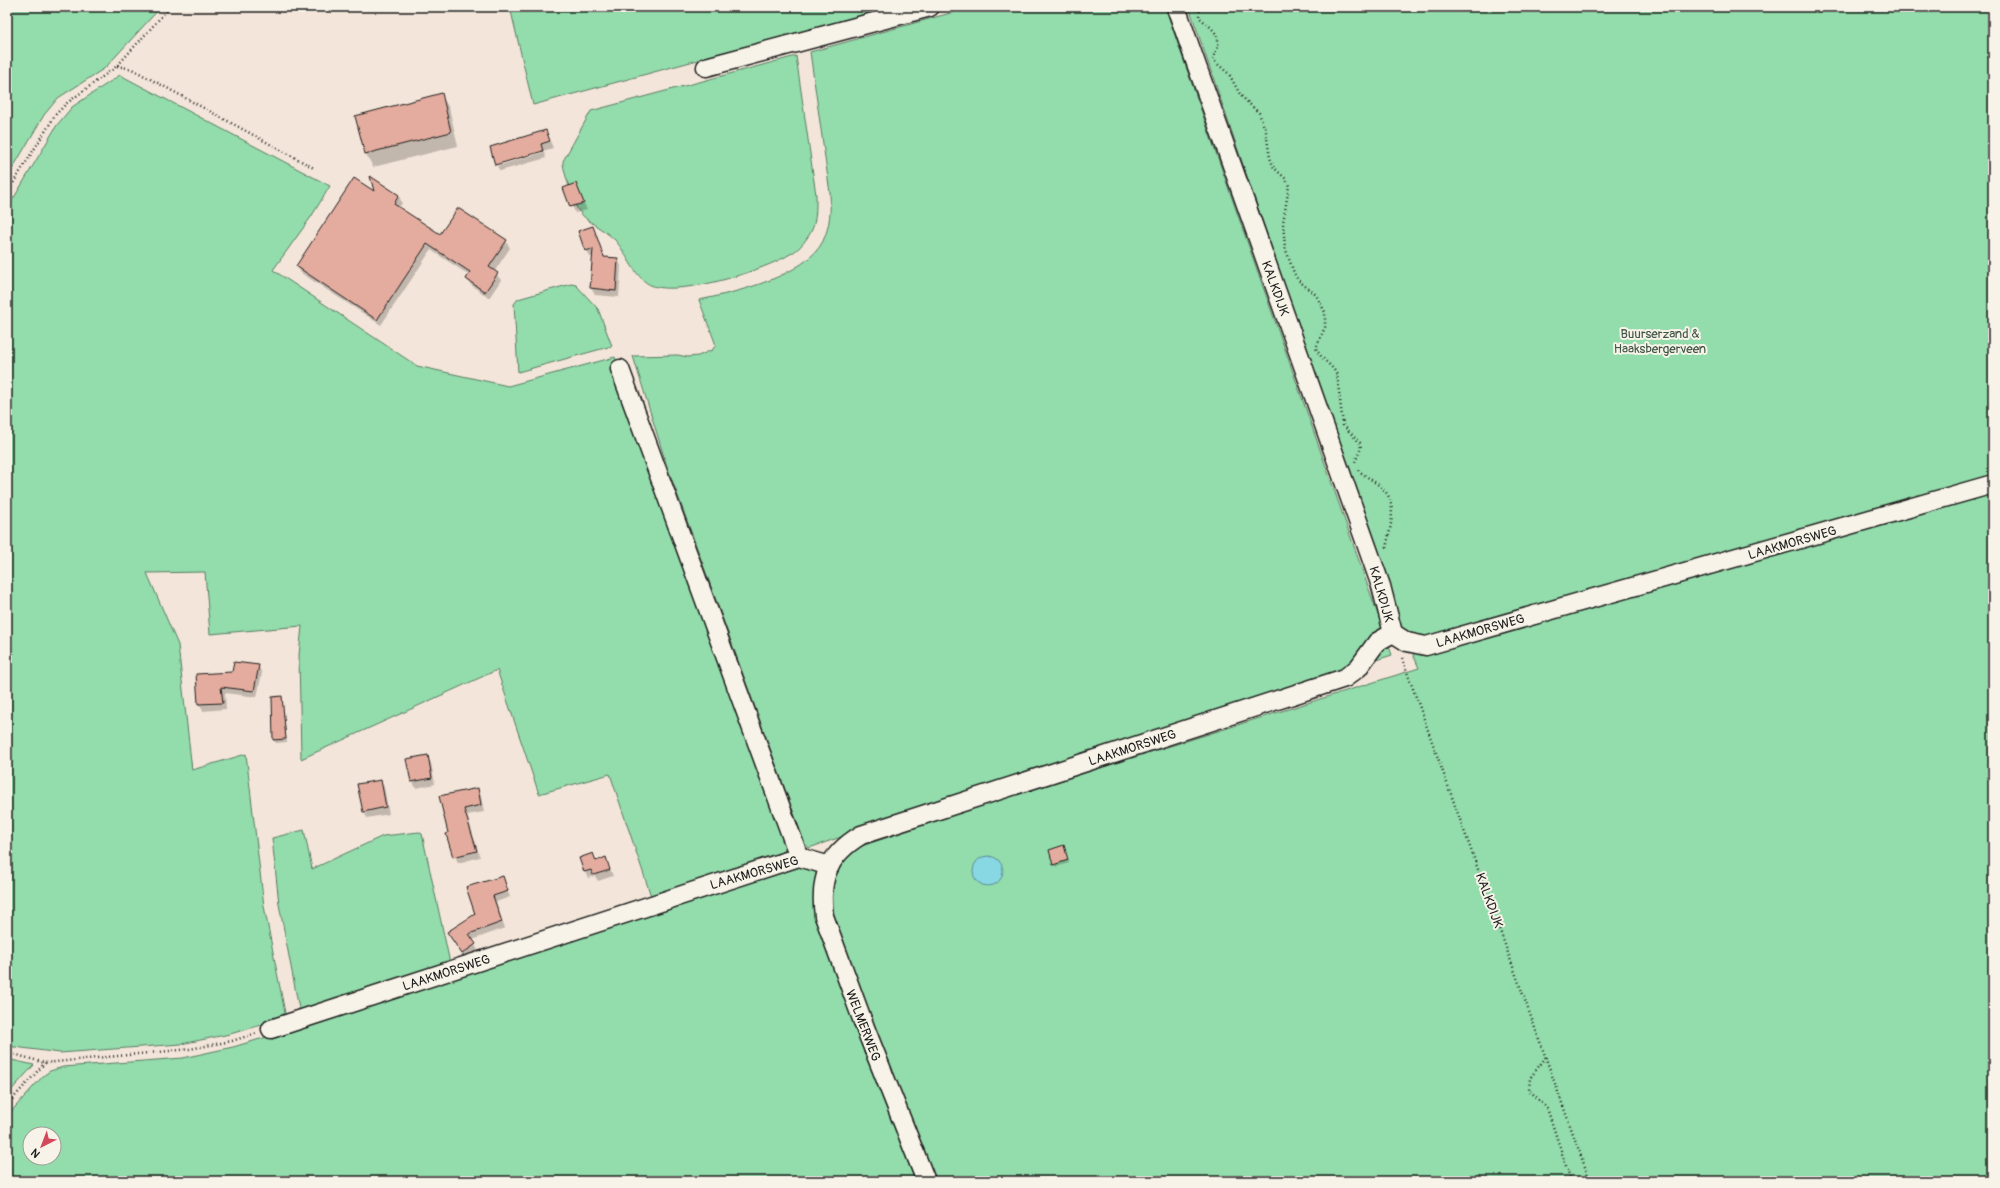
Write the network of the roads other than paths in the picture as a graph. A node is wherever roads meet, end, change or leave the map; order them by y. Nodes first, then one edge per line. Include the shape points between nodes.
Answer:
1 (930, 7) edge
2 (1176, 7) edge
3 (706, 67) dead end
4 (620, 369) dead end
5 (1993, 484) edge
6 (1393, 633) junction
7 (799, 857) junction
8 (830, 866) junction
9 (271, 1029) road end
10 (926, 1181) edge

1 - 3 street
2 - 6 street, KALKDIJK via 1381,586
4 - 7 street
5 - 6 street, LAAKMORSWEG via 1426,646 1407,642
6 - 8 street, LAAKMORSWEG via 1377,642 1358,668 1345,678 861,835 837,853
7 - 8 street, LAAKMORSWEG
7 - 9 street, LAAKMORSWEG
8 - 10 street, WELMERWEG via 822,896 824,916

